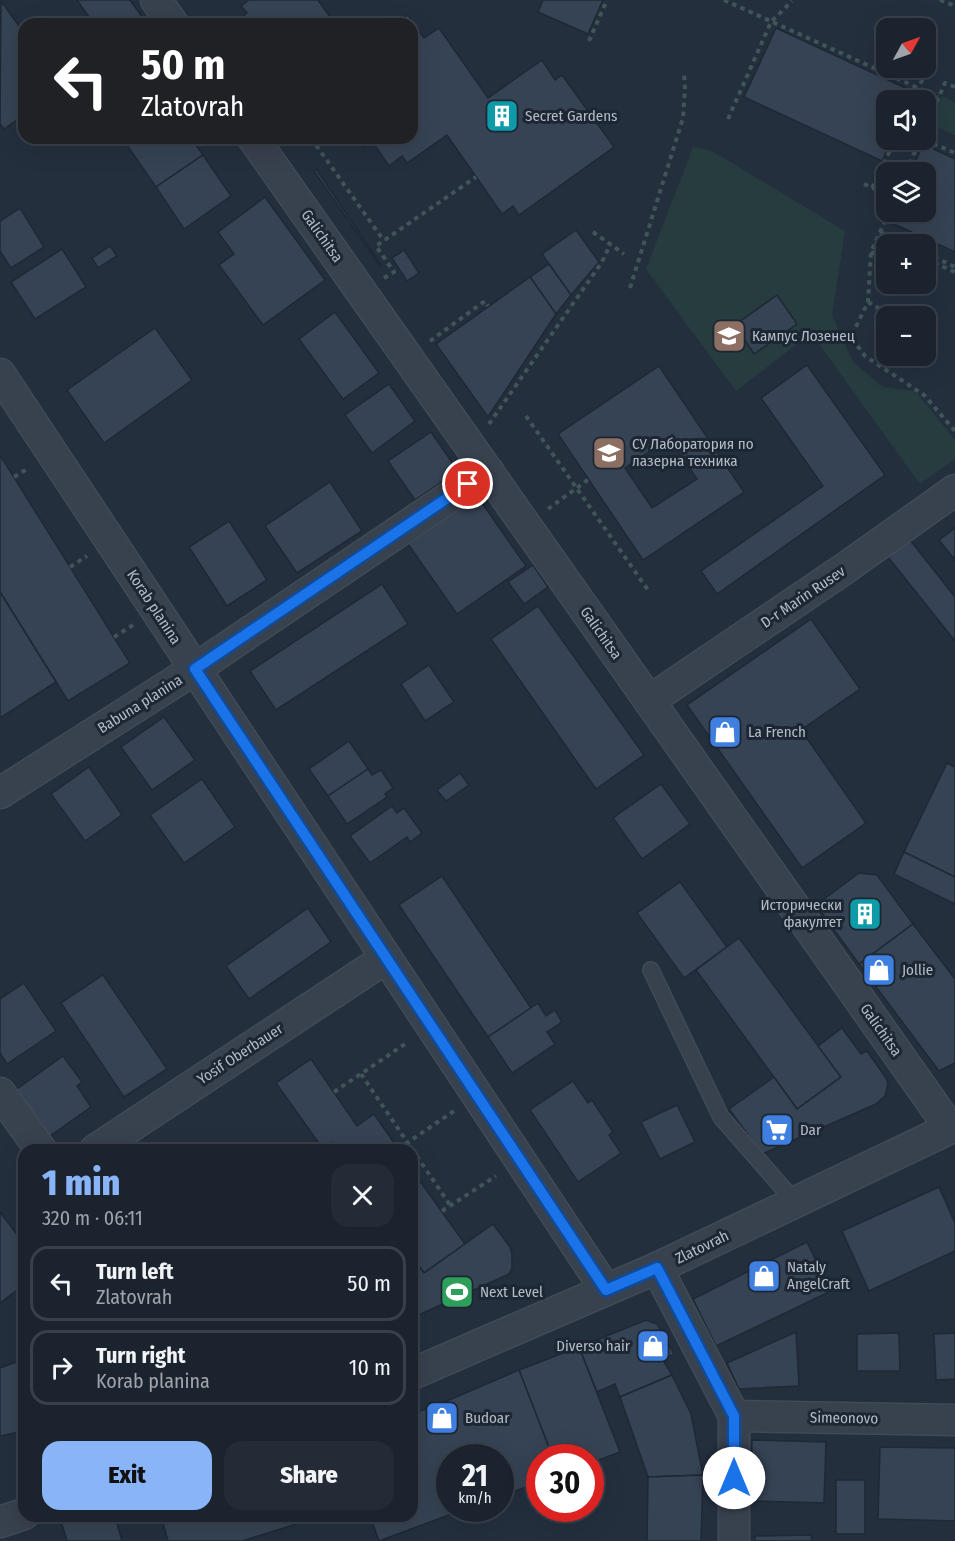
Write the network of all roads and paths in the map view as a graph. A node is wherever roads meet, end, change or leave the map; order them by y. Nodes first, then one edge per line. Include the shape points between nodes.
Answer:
1 (156, 0) edge
2 (607, 0) edge
3 (724, 0) edge
4 (940, 0) edge
5 (792, 1) edge
6 (955, 6) edge
7 (169, 18) edge
8 (771, 22) junction
9 (589, 41) dead end
10 (684, 73) dead end
11 (923, 78) edge
12 (955, 87) edge
13 (918, 88) junction
14 (939, 97) junction
15 (936, 104) edge
16 (728, 119) dead end
17 (257, 144) edge
18 (315, 144) edge
19 (936, 144) edge
20 (890, 150) edge
21 (955, 152) edge
22 (476, 177) dead end
23 (864, 184) dead end
24 (872, 188) junction
25 (876, 190) edge
26 (884, 222) edge
27 (593, 232) dead end
28 (880, 232) junction
29 (884, 234) edge
30 (384, 241) junction
31 (610, 245) junction
32 (871, 252) junction
33 (624, 254) dead end
34 (876, 254) edge
35 (936, 258) edge
36 (387, 261) dead end
37 (936, 266) edge
38 (955, 267) edge
39 (955, 272) edge
40 (630, 288) dead end
41 (867, 302) junction
42 (488, 306) dead end
43 (876, 307) edge
44 (408, 357) junction
45 (0, 374) edge
46 (526, 416) dead end
47 (955, 431) edge
48 (480, 460) junction
49 (589, 479) dead end
50 (577, 488) junction
51 (955, 490) edge
52 (548, 509) dead end
53 (648, 590) dead end
54 (121, 632) dead end
55 (114, 637) dead end
56 (195, 669) junction
57 (649, 701) junction
58 (0, 793) edge
59 (386, 958) junction
60 (651, 970) dead end
61 (431, 1026) junction
62 (361, 1074) junction
63 (334, 1092) dead end
64 (0, 1093) edge
65 (477, 1095) junction
66 (952, 1127) edge
67 (408, 1142) junction
68 (37, 1144) edge
69 (104, 1144) edge
70 (405, 1144) edge
71 (418, 1157) edge
72 (520, 1160) junction
73 (795, 1202) junction
74 (450, 1205) junction
75 (442, 1211) dead end
76 (657, 1268) junction
77 (606, 1290) junction
78 (418, 1371) edge
79 (734, 1416) junction
80 (955, 1420) edge
81 (18, 1516) edge
82 (0, 1522) edge
83 (734, 1541) edge

1 - 7 street
2 - 9 path
3 - 8 path
4 - 6 path
5 - 8 path
8 - 13 path
8 - 16 path
10 - 40 path via 683,118
11 - 13 path
12 - 14 path via 945,82
13 - 14 path
14 - 15 path
17 - 44 street, Galichitsa
18 - 30 path
19 - 21 path
20 - 24 path
22 - 30 path
23 - 24 path
24 - 25 path
26 - 28 path
27 - 31 path
28 - 29 path
28 - 32 path
30 - 36 path via 376,246
31 - 33 path
31 - 48 path
32 - 34 path
32 - 41 path
35 - 38 path
37 - 39 path
41 - 43 path
41 - 47 path via 851,338 857,347 924,395
42 - 44 path via 485,301
44 - 48 street, Galichitsa
45 - 56 street, Korab planina
46 - 50 path
48 - 56 street, Babuna planina
48 - 57 street, Galichitsa
49 - 50 path
50 - 52 path
50 - 53 path
51 - 57 street, D-r Marin Rusev
54 - 55 path
56 - 58 street, Babuna planina
56 - 59 street, Korab planina
57 - 66 street, Galichitsa
59 - 61 street, Korab planina
59 - 69 street, Yosif Oberbauer
60 - 73 lane via 720,1117
61 - 62 path
61 - 65 street, Korab planina
62 - 63 path
62 - 67 path
64 - 68 street
65 - 67 path
65 - 72 street, Korab planina
66 - 73 street, Zlatovrah
67 - 70 path
71 - 74 path
72 - 74 path
72 - 77 street, Korab planina
73 - 76 street, Zlatovrah
74 - 75 path
76 - 77 street, Zlatovrah
76 - 79 street
77 - 78 street, Zlatovrah
79 - 80 street, Simeonovo
79 - 83 street
81 - 82 street

